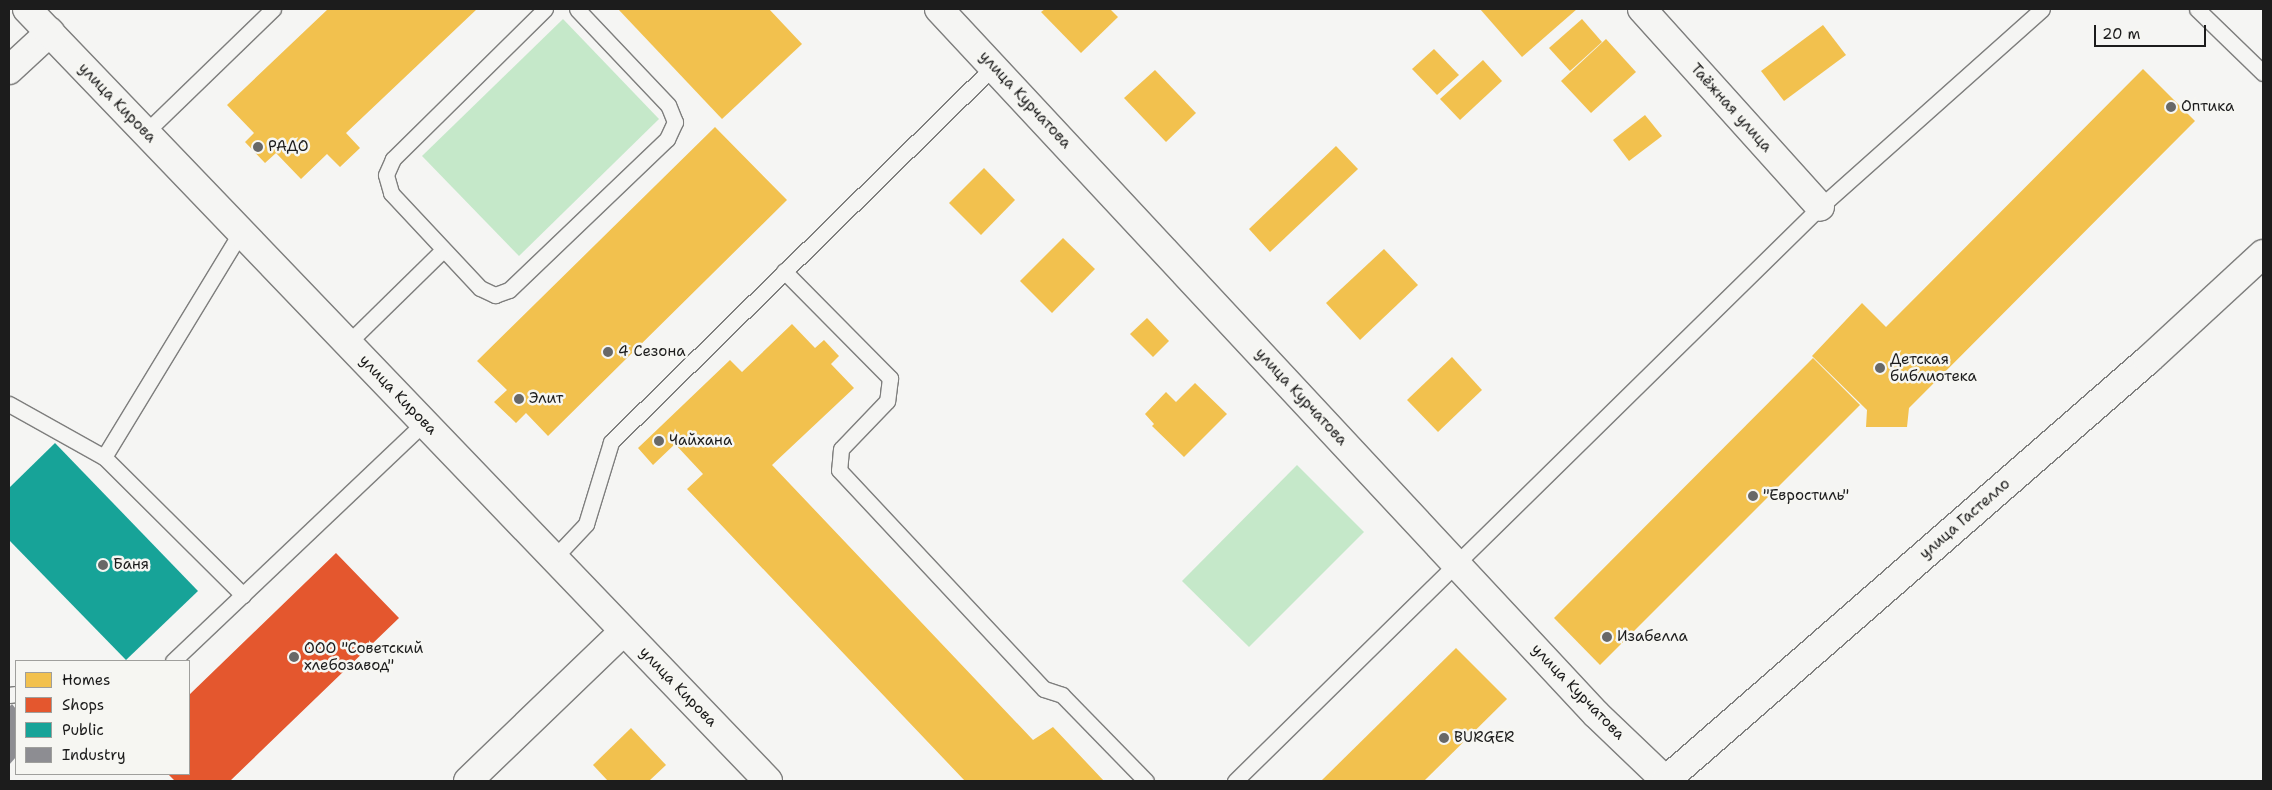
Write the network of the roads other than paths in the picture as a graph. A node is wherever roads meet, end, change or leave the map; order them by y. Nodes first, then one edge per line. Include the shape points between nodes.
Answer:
1 (27, 9) edge
2 (273, 9) edge
3 (545, 9) edge
4 (577, 9) edge
5 (939, 9) edge
6 (1642, 9) edge
7 (2042, 9) edge
8 (2196, 9) edge
9 (50, 32) junction
10 (993, 67) junction
11 (9, 70) edge
12 (2263, 73) edge
13 (146, 132) junction
14 (1820, 207) junction
15 (242, 232) junction
16 (443, 250) junction
17 (2263, 254) edge
18 (784, 271) junction
19 (348, 343) junction
20 (9, 404) edge
21 (424, 423) junction
22 (104, 457) junction
23 (554, 558) junction
24 (1456, 563) junction
25 (243, 595) junction
26 (624, 631) junction
27 (174, 660) edge
28 (468, 781) edge
29 (768, 781) edge
30 (1146, 781) edge
31 (1235, 781) edge
32 (1666, 781) edge

1 - 9 street, улица Кирова
2 - 13 lane
3 - 16 lane via 393,159 386,175 391,193
4 - 16 lane via 668,105 675,122 667,139 509,290 495,295 480,288
5 - 10 street, улица Курчатова
6 - 14 street, Таёжная улица
7 - 14 lane
8 - 12 lane
9 - 11 street
9 - 13 street, улица Кирова
10 - 18 lane
10 - 24 street, улица Курчатова
13 - 15 street, улица Кирова
14 - 24 lane
15 - 19 street, улица Кирова
15 - 22 lane
16 - 19 lane
17 - 32 street, улица Гастелло via 2155,354
18 - 23 lane via 611,442 586,524
18 - 30 lane via 890,378 886,401 841,449 839,470 1044,689 1062,695
19 - 21 street, улица Кирова
20 - 22 lane
21 - 23 street, улица Кирова
21 - 25 lane
22 - 25 lane
23 - 26 street, улица Кирова
24 - 31 lane
24 - 32 street, улица Курчатова via 1596,714
25 - 27 lane
26 - 28 street
26 - 29 street, улица Кирова

